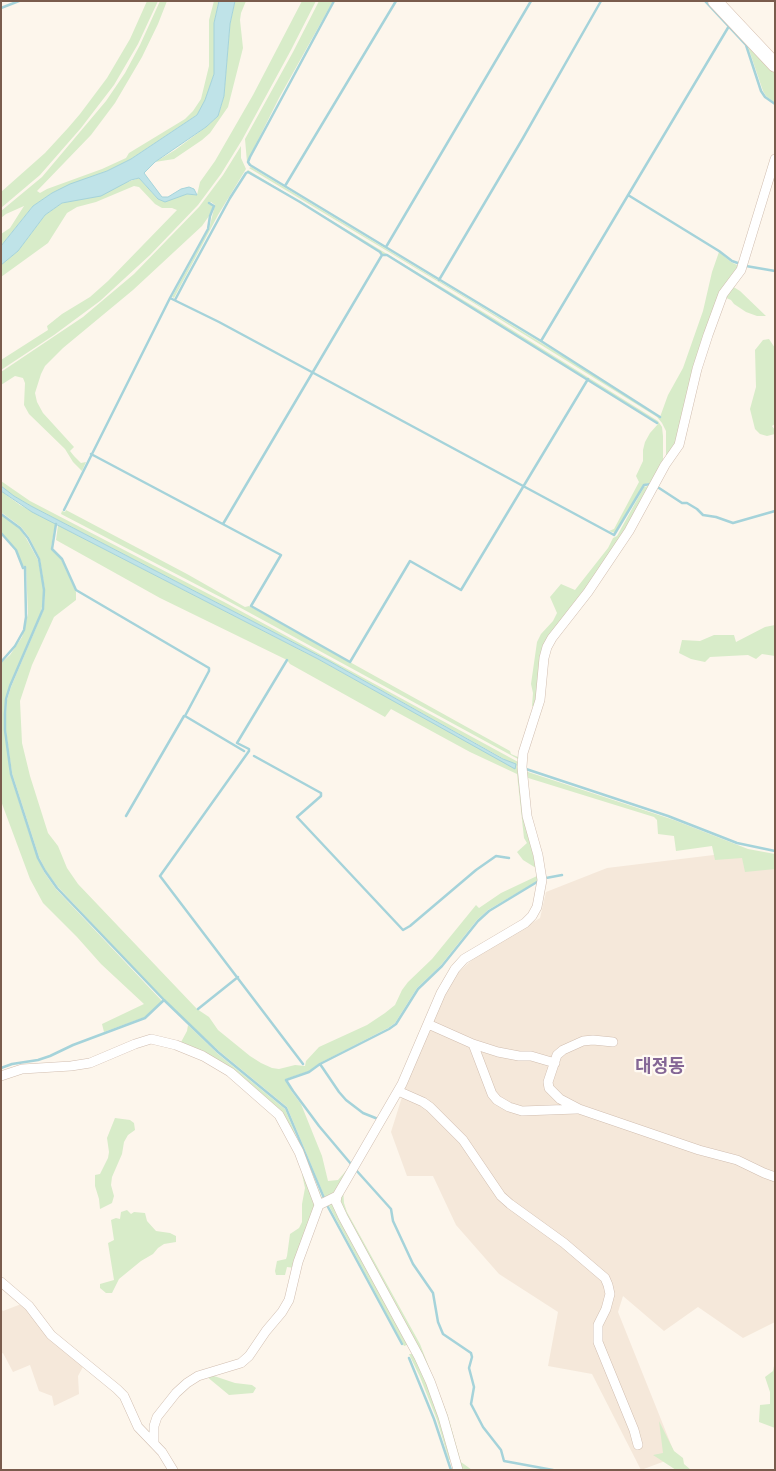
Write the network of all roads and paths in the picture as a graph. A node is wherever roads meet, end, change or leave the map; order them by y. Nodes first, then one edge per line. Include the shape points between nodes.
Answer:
1 (715, 1) edge
2 (775, 65) edge
3 (775, 159) edge
4 (428, 1024) junction
5 (614, 1042) dead end
6 (473, 1044) junction
7 (555, 1063) junction
8 (1, 1076) edge
9 (398, 1091) junction
10 (580, 1108) junction
11 (775, 1177) edge
12 (337, 1196) junction
13 (319, 1205) junction
14 (1, 1282) edge
15 (154, 1442) junction
16 (638, 1445) dead end
17 (172, 1470) edge
18 (458, 1470) edge

1 - 2 street
3 - 4 street via 741,270 723,294 708,335 679,445 629,531 547,647 540,700 522,767 527,816 541,871 537,907 525,922 459,963
4 - 6 street
4 - 9 street
5 - 7 street via 583,1041 563,1050
6 - 7 street
6 - 10 street via 497,1100 522,1111
7 - 10 street via 549,1088 560,1099
8 - 13 street via 22,1069 90,1063 151,1040 176,1045 230,1072 279,1115 299,1152
9 - 12 street
9 - 16 street via 430,1107 463,1140 501,1196 605,1278 610,1294 598,1325 598,1342
10 - 11 street via 698,1150 737,1160
12 - 13 street
12 - 18 street via 336,1202 343,1217 430,1381
13 - 15 street via 298,1262 289,1300 282,1312 241,1363 198,1376 176,1393 157,1417
14 - 15 street via 29,1306 51,1335 124,1396 138,1426
15 - 17 street

